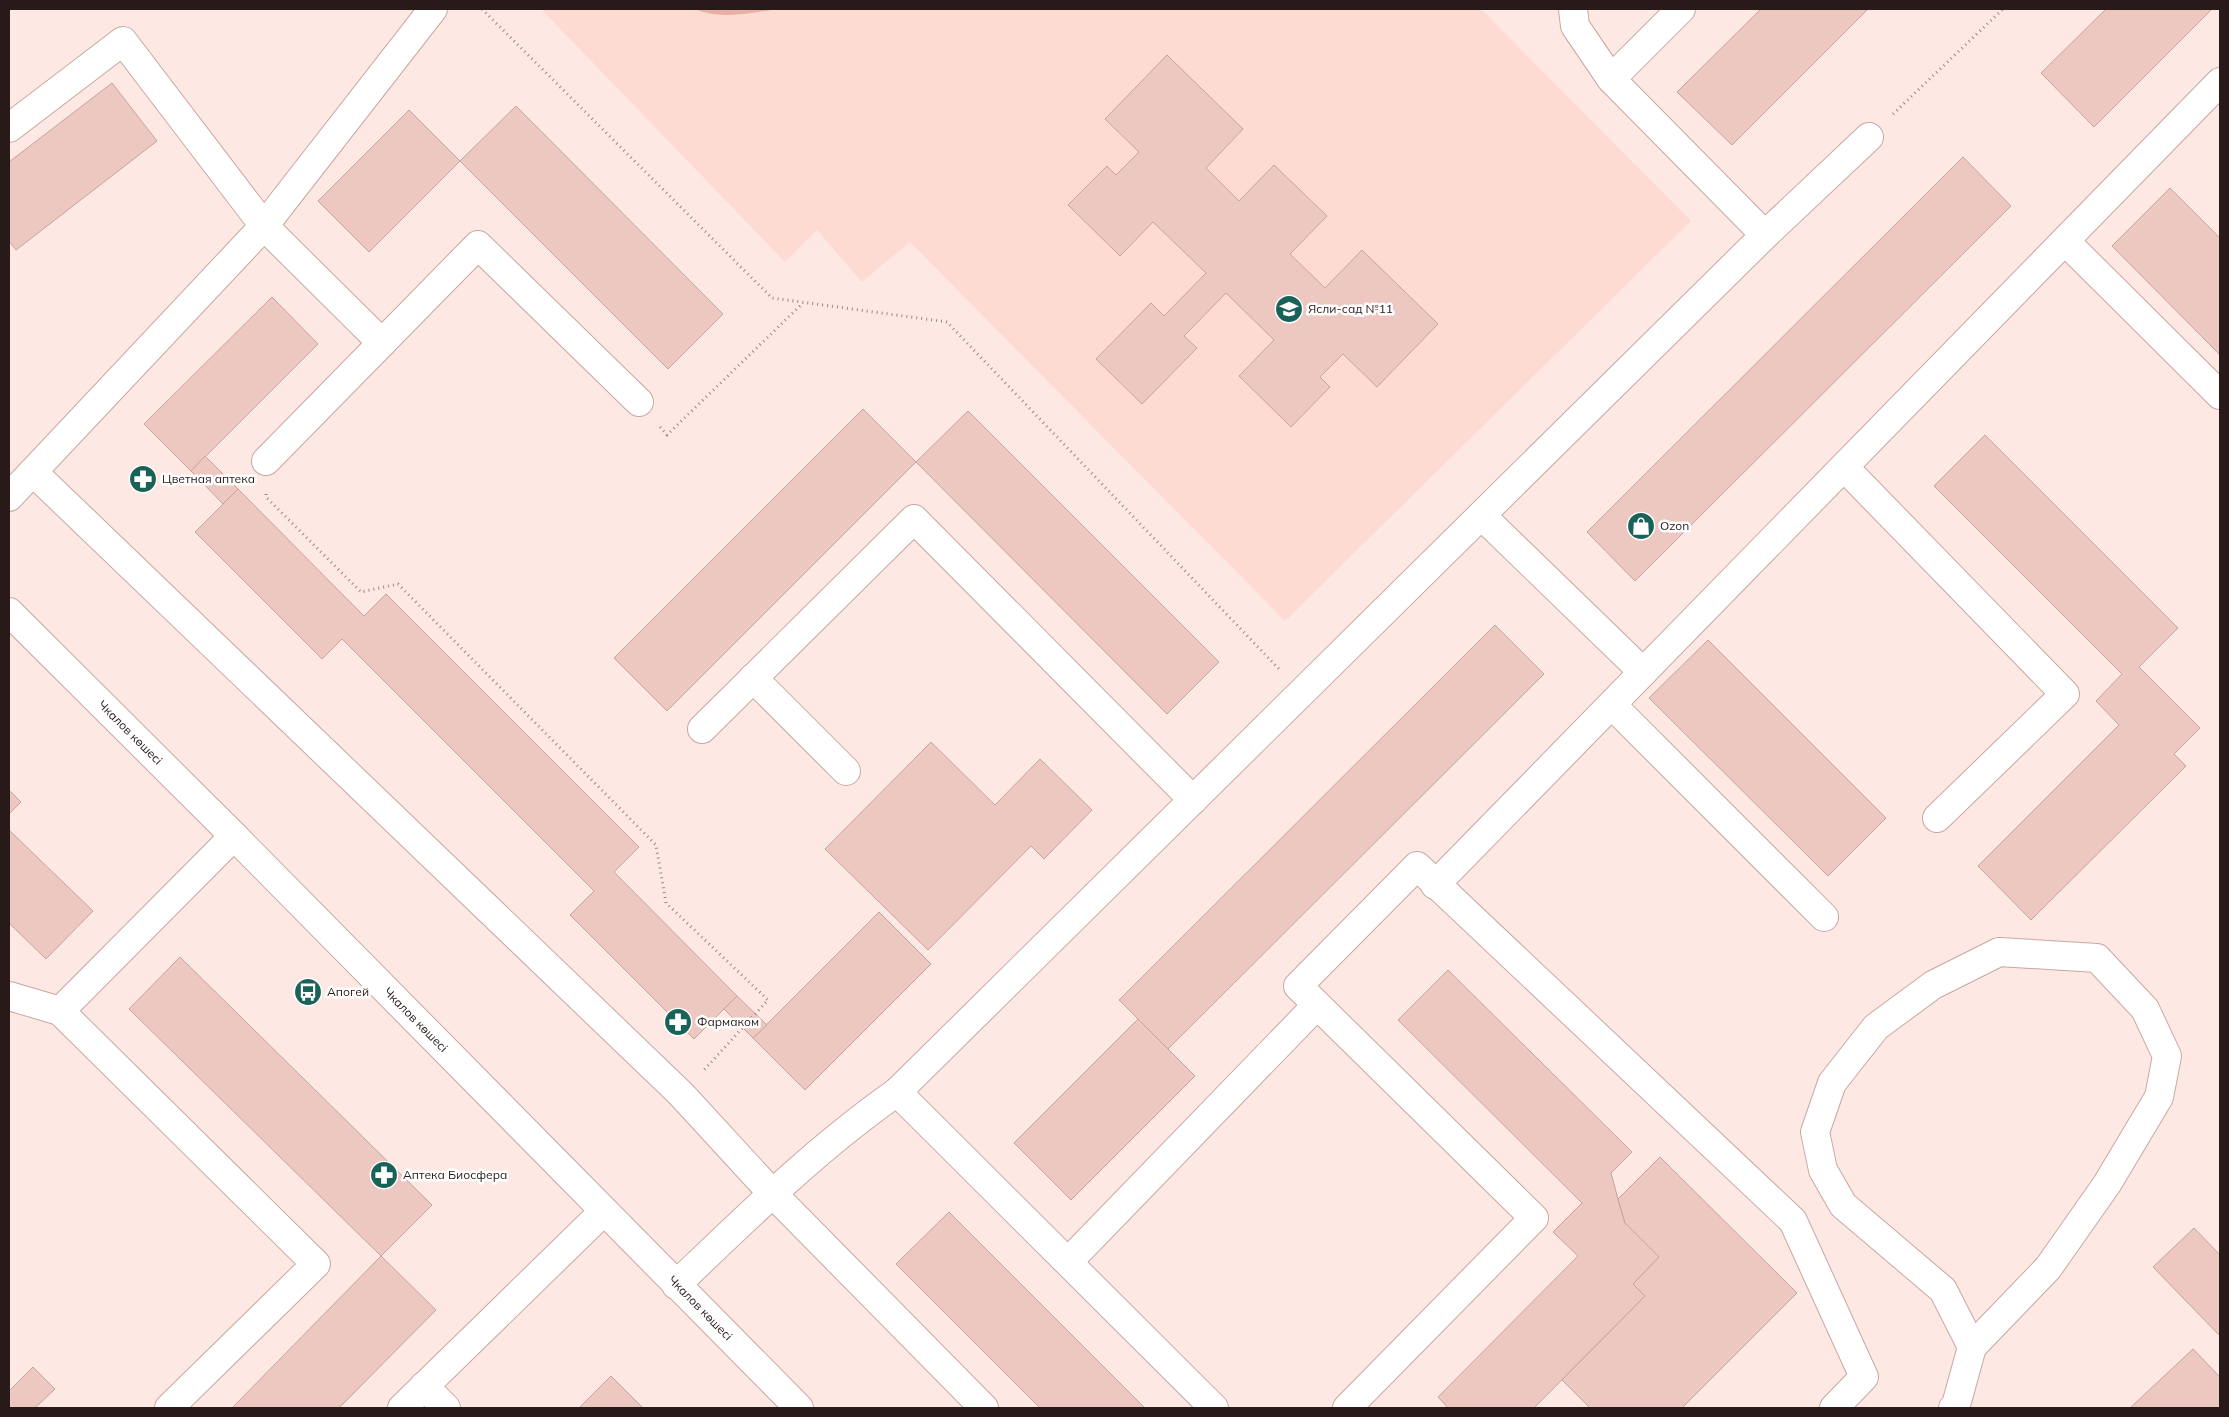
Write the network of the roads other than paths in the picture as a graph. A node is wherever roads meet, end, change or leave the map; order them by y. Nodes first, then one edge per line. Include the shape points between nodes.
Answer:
1 (433, 9) edge
2 (1573, 9) edge
3 (1681, 9) edge
4 (1611, 79) junction
5 (2220, 82) edge
6 (9, 128) edge
7 (1869, 137) road end
8 (264, 226) junction
9 (1766, 235) junction
10 (2065, 241) junction
11 (382, 343) junction
12 (2220, 395) edge
13 (638, 402) road end
14 (266, 461) road end
15 (1844, 467) junction
16 (33, 472) junction
17 (9, 497) edge
18 (1482, 516) junction
19 (9, 612) edge
20 (1644, 672) junction
21 (753, 678) junction
22 (1612, 705) junction
23 (702, 729) dead end
24 (846, 771) dead end
25 (1193, 800) junction
26 (1937, 818) dead end
27 (234, 836) junction
28 (1435, 885) junction
29 (1824, 917) dead end
30 (9, 996) edge
31 (1317, 1005) junction
32 (60, 1011) junction
33 (897, 1092) junction
34 (772, 1193) junction
35 (603, 1212) junction
36 (1068, 1262) junction
37 (676, 1285) junction
38 (1972, 1347) junction
39 (424, 1386) junction
40 (169, 1408) edge
41 (402, 1408) edge
42 (446, 1408) edge
43 (799, 1408) edge
44 (984, 1408) edge
45 (1214, 1408) edge
46 (1347, 1408) edge
47 (1834, 1408) edge
48 (1953, 1408) edge

1 - 8 street
2 - 4 street via 1575,26
3 - 4 street
4 - 9 street
5 - 10 street
6 - 8 street via 123,41
7 - 9 street
8 - 11 street
8 - 16 street
9 - 18 street
10 - 12 street
10 - 15 street
11 - 13 street via 478,245
11 - 14 street
15 - 20 street
15 - 26 street via 2065,694
16 - 17 street
16 - 34 street via 681,1094
18 - 20 street
18 - 25 street
19 - 27 street, Чкалов көшесі
20 - 22 street
21 - 23 street
21 - 24 street
21 - 25 street via 914,519
22 - 28 street
22 - 29 street
25 - 33 street
27 - 32 street
27 - 35 street, Чкалов көшесі
28 - 31 street via 1417,866 1298,986
28 - 47 street via 1793,1221 1864,1377
30 - 32 street
31 - 36 street
31 - 46 street via 1534,1218
32 - 40 street via 316,1264
33 - 34 street via 856,1120
33 - 36 street
34 - 37 street
34 - 44 street
35 - 37 street, Чкалов көшесі
35 - 39 street
36 - 45 street
37 - 43 street, Чкалов көшесі
38 - 38 street via 1943,1290 1843,1206 1824,1170 1815,1132 1832,1083 1876,1027 1933,985 1998,952 2097,958 2145,1008 2167,1056 2158,1097 2107,1184 2048,1268
38 - 48 street
39 - 41 street
39 - 42 street

